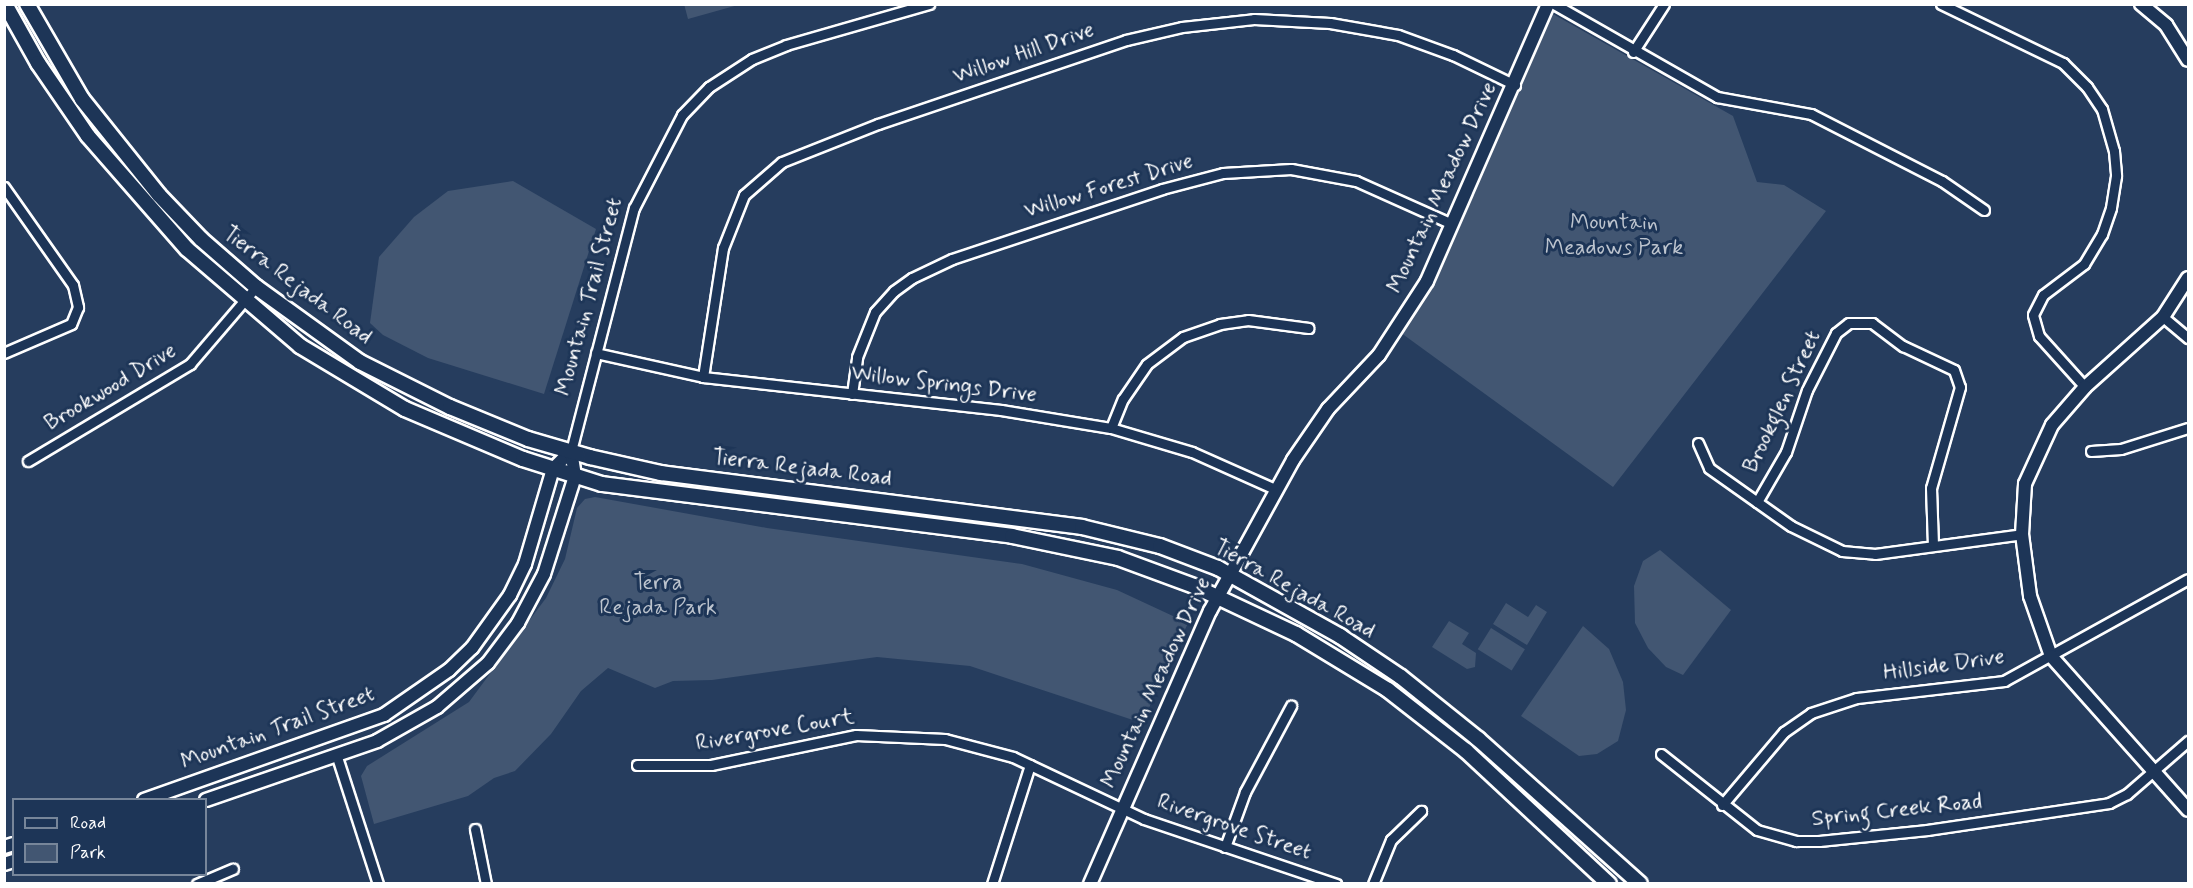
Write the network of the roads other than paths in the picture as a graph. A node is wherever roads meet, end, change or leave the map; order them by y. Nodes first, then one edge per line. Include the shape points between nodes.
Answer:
1 (5, 4) edge
2 (27, 4) edge
3 (929, 4) edge
4 (1548, 4) edge
5 (1554, 4) edge
6 (1664, 4) edge
7 (1941, 4) edge
8 (2141, 4) edge
9 (1633, 52) junction
10 (2188, 60) edge
11 (1515, 85) junction
12 (4, 187) edge
13 (1984, 210) dead end
14 (1452, 224) junction
15 (2188, 278) edge
16 (256, 287) junction
17 (244, 302) junction
18 (2163, 316) junction
19 (1308, 328) dead end
20 (2188, 339) edge
21 (4, 353) edge
22 (596, 353) junction
23 (703, 377) junction
24 (2085, 387) junction
25 (852, 394) junction
26 (1111, 428) junction
27 (2188, 428) edge
28 (1698, 442) dead end
29 (571, 451) junction
30 (2091, 451) dead end
31 (28, 461) dead end
32 (554, 469) junction
33 (575, 476) junction
34 (1277, 490) junction
35 (1757, 502) junction
36 (2022, 534) junction
37 (1933, 544) junction
38 (1231, 575) junction
39 (2188, 579) edge
40 (1217, 597) junction
41 (2051, 656) junction
42 (1291, 706) dead end
43 (2188, 741) edge
44 (1661, 754) dead end
45 (337, 757) junction
46 (637, 765) dead end
47 (1030, 765) junction
48 (2153, 773) junction
49 (150, 798) edge
50 (207, 800) edge
51 (1722, 805) junction
52 (1121, 808) junction
53 (2188, 810) edge
54 (1421, 811) dead end
55 (475, 829) dead end
56 (1225, 847) junction
57 (233, 869) dead end
58 (199, 883) edge
59 (378, 884) edge
60 (486, 884) edge
61 (992, 884) edge
62 (1090, 884) edge
63 (1336, 884) edge
64 (1373, 884) edge
65 (1609, 884) edge
66 (1640, 884) edge

1 - 17 main road, Tierra Rejada Road via 66,106 124,180
2 - 16 main road, Tierra Rejada Road via 68,78 121,149 201,239
3 - 22 street, Mountain Trail Street via 773,49 727,73 693,102 668,135 634,208
4 - 11 street, Mountain Meadow Drive
5 - 9 street
6 - 9 street
7 - 24 street via 2063,63 2102,109 2115,151 2111,208 2102,234 2084,264 2043,295 2033,315 2039,336
8 - 10 street via 2166,25
9 - 13 street via 1717,97 1811,114 1949,185
11 - 14 street, Mountain Meadow Drive
11 - 23 street, Willow Hill Drive via 1453,55 1398,35 1330,22 1254,19 1135,38 878,123 795,156 765,173 744,195 723,248
12 - 21 street via 73,285 78,307 71,324
14 - 25 street, Willow Forest Drive via 1375,188 1318,172 1247,170 1171,186 952,259 912,278 875,312 857,357
14 - 34 street, Mountain Meadow Drive via 1427,281 1397,330 1328,409
15 - 18 street
16 - 17 street, Brookwood Drive
16 - 29 main road, Tierra Rejada Road via 339,350 410,388 528,439
17 - 31 street, Brookwood Drive via 190,364
17 - 32 main road, Tierra Rejada Road via 300,346 405,409
18 - 20 street
18 - 24 street
19 - 26 street via 1248,320 1220,324 1183,337 1147,364 1123,399
22 - 23 street, Willow Springs Drive
22 - 29 street, Mountain Trail Street
23 - 25 street, Willow Springs Drive
24 - 36 street via 2052,425 2032,461 2025,484
25 - 26 street, Willow Springs Drive via 1001,410
26 - 34 street, Willow Springs Drive via 1192,452
27 - 30 street via 2121,449
28 - 35 street via 1709,468
29 - 32 street, Mountain Trail Street
29 - 33 street, Mountain Trail Street
29 - 38 main road, Tierra Rejada Road via 661,473 1082,527 1160,546
32 - 33 main road, Tierra Rejada Road
32 - 49 street, Mountain Trail Street via 525,564 510,595 472,648 432,684 384,715 362,724
33 - 40 main road, Tierra Rejada Road via 680,497 1058,544 1118,558
33 - 45 street, Mountain Trail Street via 538,589 498,651 437,707 377,741
34 - 38 street, Mountain Meadow Drive
35 - 37 street via 1791,526 1842,551 1875,554
35 - 37 street, Brookglen Street via 1786,452 1817,368 1836,333 1850,323 1872,323 1903,346 1940,361 1957,377 1960,392 1931,488
36 - 37 street
36 - 41 street via 2030,596
38 - 40 street, Mountain Meadow Drive
38 - 66 main road, Tierra Rejada Road via 1340,636 1415,687
39 - 41 street, Hillside Drive
40 - 52 street, Mountain Meadow Drive
40 - 65 main road, Tierra Rejada Road via 1296,634 1388,690 1466,751
41 - 48 street
41 - 51 street, Hillside Drive via 2004,681 1857,699 1812,713 1784,732
42 - 56 street via 1245,792
43 - 48 street, Spring Creek Road
44 - 51 street, Spring Creek Road
45 - 50 street, Mountain Trail Street
45 - 59 street
46 - 47 street, Rivergrove Court via 711,765 830,738 900,734 957,741
47 - 52 street, Rivergrove Court
47 - 61 street
48 - 51 street, Spring Creek Road via 2118,800 2097,807 1819,841 1796,841 1757,830
48 - 53 street
52 - 56 street, Rivergrove Street
52 - 62 street, Mountain Meadow Drive
54 - 64 street via 1391,840
55 - 60 street
56 - 63 street, Rivergrove Street
57 - 58 street

